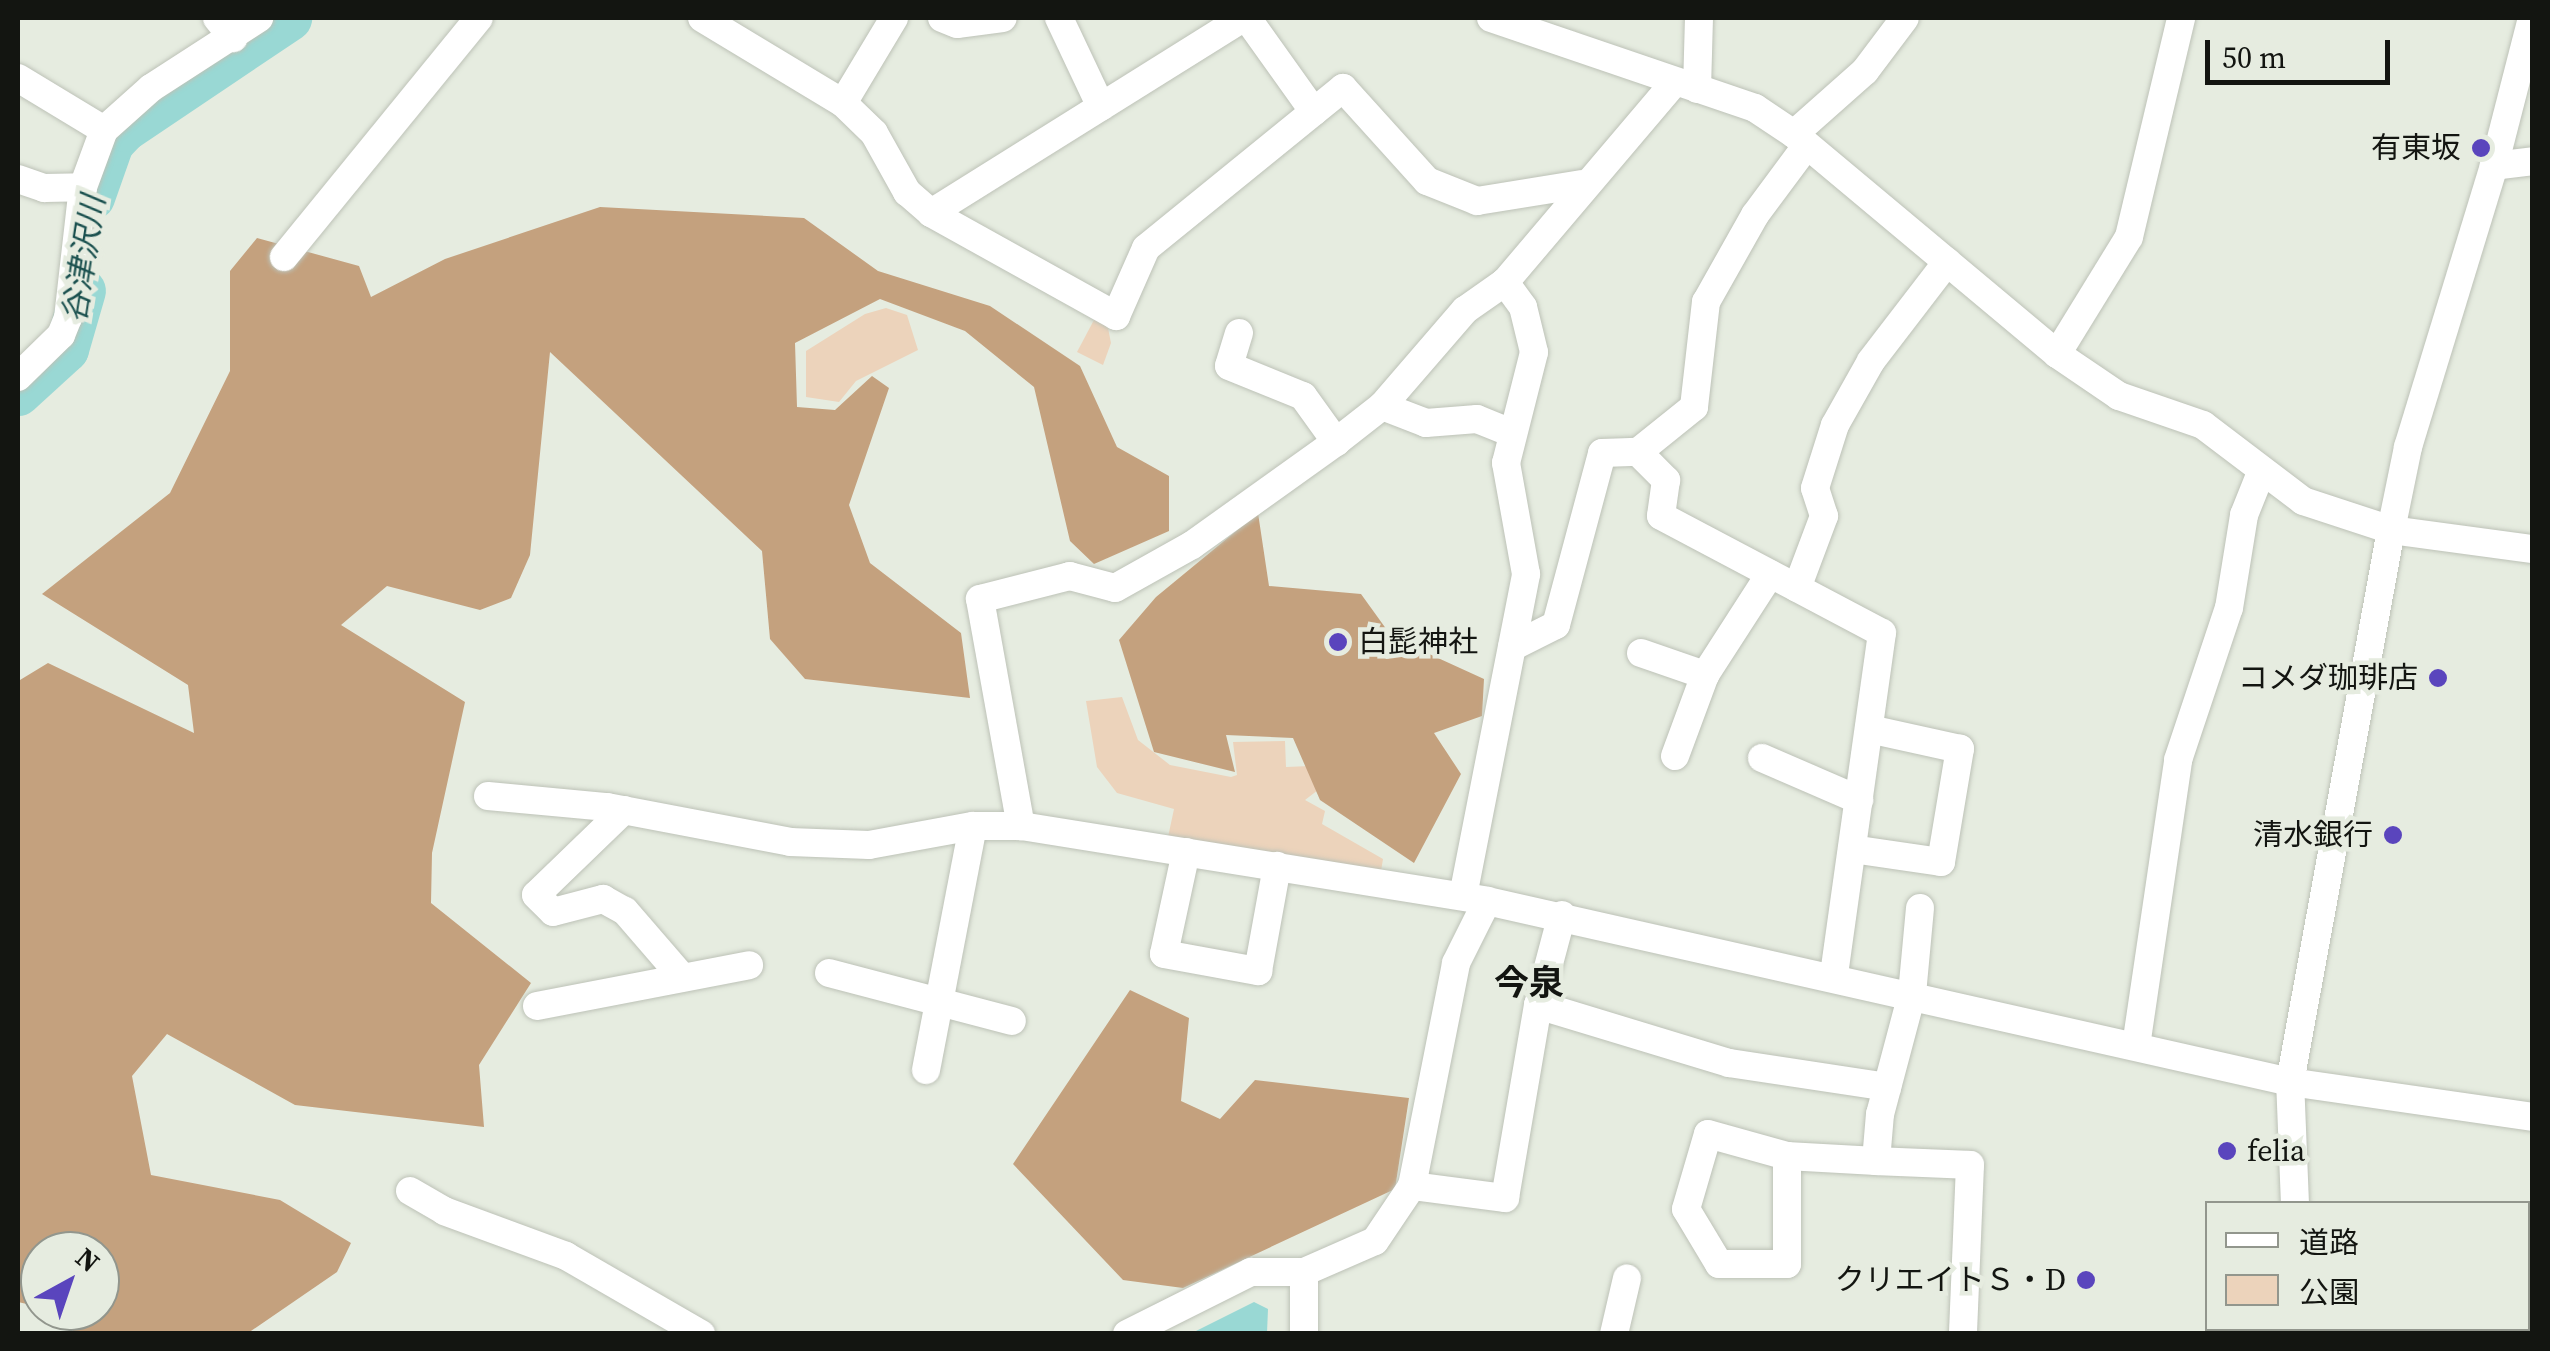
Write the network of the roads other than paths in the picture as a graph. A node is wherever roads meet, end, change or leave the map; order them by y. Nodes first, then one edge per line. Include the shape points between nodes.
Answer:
1 (260, 18) edge
2 (479, 18) edge
3 (702, 18) edge
4 (894, 18) edge
5 (942, 18) edge
6 (1003, 18) edge
7 (1059, 18) edge
8 (1245, 18) edge
9 (1491, 18) edge
10 (1699, 18) edge
11 (1905, 18) edge
12 (2181, 18) edge
13 (2532, 18) edge
14 (225, 28) edge
15 (18, 78) edge
16 (1685, 86) junction
17 (843, 104) junction
18 (1101, 107) junction
19 (1314, 112) junction
20 (104, 130) junction
21 (1800, 139) junction
22 (2532, 160) edge
23 (2494, 166) junction
24 (18, 180) edge
25 (1582, 184) junction
26 (83, 187) junction
27 (931, 213) junction
28 (284, 258) dead end
29 (1947, 262) junction
30 (1505, 282) junction
31 (1238, 332) dead end
32 (2057, 354) junction
33 (18, 376) edge
34 (1382, 406) junction
35 (1511, 433) junction
36 (1336, 442) junction
37 (1638, 452) junction
38 (2262, 470) junction
39 (2391, 530) junction
40 (2532, 549) edge
41 (1770, 574) junction
42 (1797, 588) junction
43 (1512, 647) junction
44 (1642, 653) dead end
45 (1704, 676) junction
46 (1869, 728) junction
47 (1675, 756) dead end
48 (1762, 758) dead end
49 (488, 796) dead end
50 (1859, 800) junction
51 (624, 810) junction
52 (972, 826) junction
53 (1022, 826) junction
54 (1852, 849) junction
55 (1186, 852) junction
56 (1277, 866) junction
57 (1475, 899) junction
58 (1920, 908) dead end
59 (1562, 915) junction
60 (749, 965) dead end
61 (828, 973) dead end
62 (1834, 976) junction
63 (682, 977) junction
64 (1912, 994) junction
65 (939, 1002) junction
66 (1538, 1005) junction
67 (536, 1006) dead end
68 (1012, 1021) dead end
69 (2136, 1046) junction
70 (926, 1070) dead end
71 (2290, 1082) junction
72 (1887, 1087) junction
73 (2532, 1118) edge
74 (1788, 1156) junction
75 (1876, 1161) junction
76 (1412, 1186) junction
77 (410, 1190) dead end
78 (2295, 1201) edge
79 (1304, 1272) junction
80 (1627, 1278) dead end
81 (702, 1334) edge
82 (1128, 1334) edge
83 (1304, 1334) edge
84 (1614, 1334) edge
85 (1962, 1334) edge

1 - 14 street
2 - 28 street
3 - 17 street
4 - 17 street
5 - 6 street via 957,24
7 - 18 street
8 - 18 street
8 - 19 street
9 - 16 street
10 - 16 street
11 - 21 street
12 - 32 street via 2129,236
13 - 23 street
14 - 20 street
15 - 20 street
16 - 21 street via 1754,108
16 - 25 street
17 - 27 street via 874,133 907,192
18 - 27 street
19 - 25 street via 1344,88 1427,180 1477,201
19 - 27 street via 1146,248 1116,316
20 - 26 street
21 - 29 street
21 - 37 street via 1706,302 1694,408
22 - 23 street
23 - 39 street via 2408,447
24 - 26 street via 44,188
25 - 30 street
26 - 33 street via 68,318 61,336
29 - 32 street
29 - 42 street via 1871,361 1834,426 1815,488 1824,516
30 - 34 street via 1465,310
30 - 35 street via 1524,307 1534,352
31 - 36 street via 1228,366 1303,396
32 - 38 street via 2119,396 2203,425
34 - 35 street via 1426,424 1477,419
34 - 36 street
35 - 43 street via 1506,463 1526,574
36 - 53 street via 1192,544 1115,588 1070,576 980,599
37 - 41 street via 1666,480 1661,516
37 - 43 street via 1602,454 1556,625
38 - 39 street via 2303,501
38 - 69 street via 2244,514 2229,608 2178,760
39 - 40 street
39 - 71 street
41 - 42 street
41 - 45 street
42 - 46 street via 1882,633
43 - 57 street
44 - 45 street
45 - 47 street
46 - 50 street
46 - 54 street via 1960,749 1941,862
48 - 50 street
49 - 51 street
50 - 54 street
51 - 52 street via 790,842 869,844
51 - 63 street via 536,895 553,912 603,899 625,911
52 - 53 street
52 - 65 street
53 - 55 street
54 - 62 street
55 - 56 street
55 - 56 street via 1164,954 1258,970
56 - 57 street
57 - 59 street
57 - 76 street
58 - 64 street
59 - 62 street
59 - 66 street
60 - 63 street
61 - 65 street
62 - 64 street
63 - 67 street
64 - 69 street
64 - 72 street
65 - 68 street
65 - 70 street
66 - 72 street via 1729,1063
66 - 76 street via 1506,1198
69 - 71 street
71 - 73 street
71 - 78 street
72 - 75 street
74 - 74 street via 1708,1134 1686,1209 1719,1264 1787,1264
74 - 75 street
75 - 85 street via 1970,1164
76 - 79 street via 1375,1241
77 - 81 street via 444,1210 566,1256
79 - 82 street via 1251,1272
79 - 83 street
80 - 84 street

